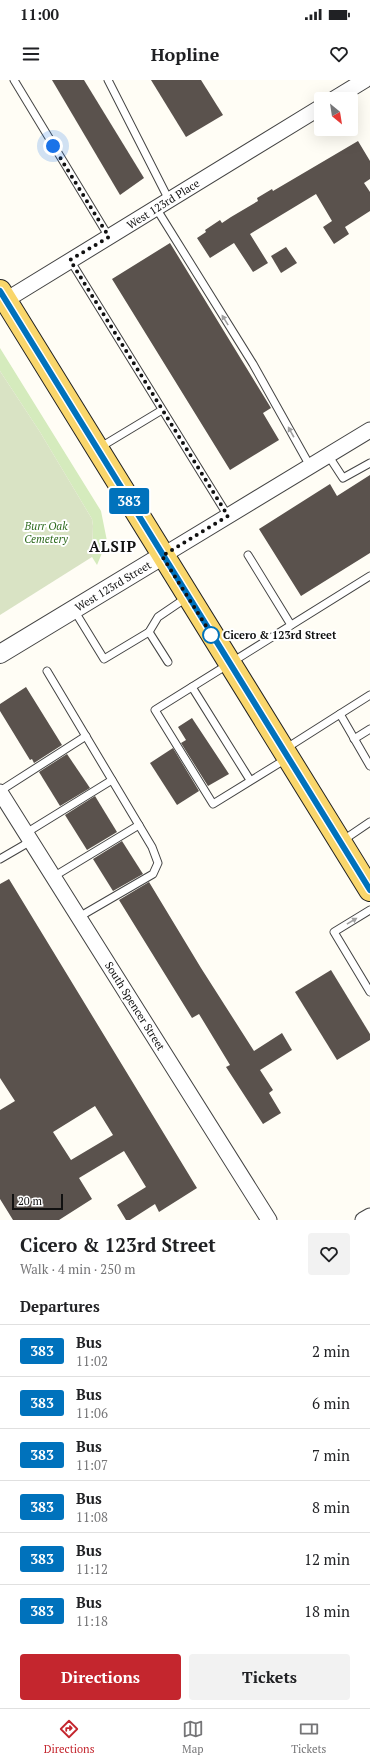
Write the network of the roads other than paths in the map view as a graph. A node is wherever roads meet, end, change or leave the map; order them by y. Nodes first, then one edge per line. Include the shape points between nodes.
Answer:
1 (14, 80) edge
2 (108, 80) edge
3 (365, 80) edge
4 (345, 92) edge
5 (314, 111) edge
6 (169, 200) junction
7 (156, 208) junction
8 (109, 237) junction
9 (70, 260) junction
10 (3, 296) edge
11 (162, 410) junction
12 (370, 430) edge
13 (97, 449) junction
14 (328, 455) junction
15 (370, 463) edge
16 (310, 466) junction
17 (228, 516) junction
18 (248, 555) dead end
19 (162, 556) junction
20 (370, 576) edge
21 (188, 597) junction
22 (74, 610) junction
23 (291, 625) junction
24 (149, 632) junction
25 (0, 654) edge
26 (168, 662) dead end
27 (230, 664) junction
28 (47, 671) dead end
29 (192, 687) junction
30 (370, 695) edge
31 (340, 714) junction
32 (370, 729) edge
33 (86, 736) junction
34 (354, 739) junction
35 (285, 754) junction
36 (370, 765) edge
37 (112, 780) junction
38 (250, 780) junction
39 (0, 791) edge
40 (370, 822) edge
41 (139, 825) junction
42 (28, 837) junction
43 (340, 842) junction
44 (0, 859) edge
45 (53, 877) junction
46 (370, 890) edge
47 (370, 910) edge
48 (79, 917) junction
49 (370, 992) edge
50 (370, 1216) edge
51 (269, 1220) edge
52 (363, 1220) edge

1 - 8 lane
2 - 6 lane
3 - 4 street
5 - 6 street, West 123rd Place
6 - 7 street, West 123rd Place
7 - 8 street, West 123rd Place
16 -> 7 lane via 253,364
8 - 9 street, West 123rd Place
9 - 10 street, West 123rd Place
9 - 11 lane
10 - 13 main road
11 - 13 lane
11 - 17 lane
12 - 14 street, West 123rd Street
13 - 19 main road
14 - 15 lane via 343,478
14 - 16 street, West 123rd Street
16 - 17 street, West 123rd Street
17 - 19 street, West 123rd Street
18 - 23 lane
19 - 21 main road
19 - 22 street, West 123rd Street
20 - 23 lane
21 - 24 lane via 158,617
21 - 27 main road
22 - 24 lane via 104,659
22 - 25 street, West 123rd Street
23 - 27 lane
24 - 26 lane
27 - 29 lane
27 - 35 main road
28 - 33 lane
29 - 38 lane
29 - 38 lane via 155,710 214,804
30 - 31 lane
31 - 34 lane
31 - 35 lane
32 - 34 lane
33 - 37 lane
33 - 39 lane
34 - 36 lane
35 - 38 lane
35 - 43 main road
37 - 41 lane
37 - 42 lane
39 - 42 street, South Spencer Street
40 - 43 lane
41 - 45 lane
41 - 48 lane via 158,863 153,874
42 - 44 lane
42 - 45 street, South Spencer Street
43 - 46 main road
45 - 48 street, South Spencer Street
49 -> 47 lane via 334,932
48 - 51 street, South Spencer Street
50 - 52 street

